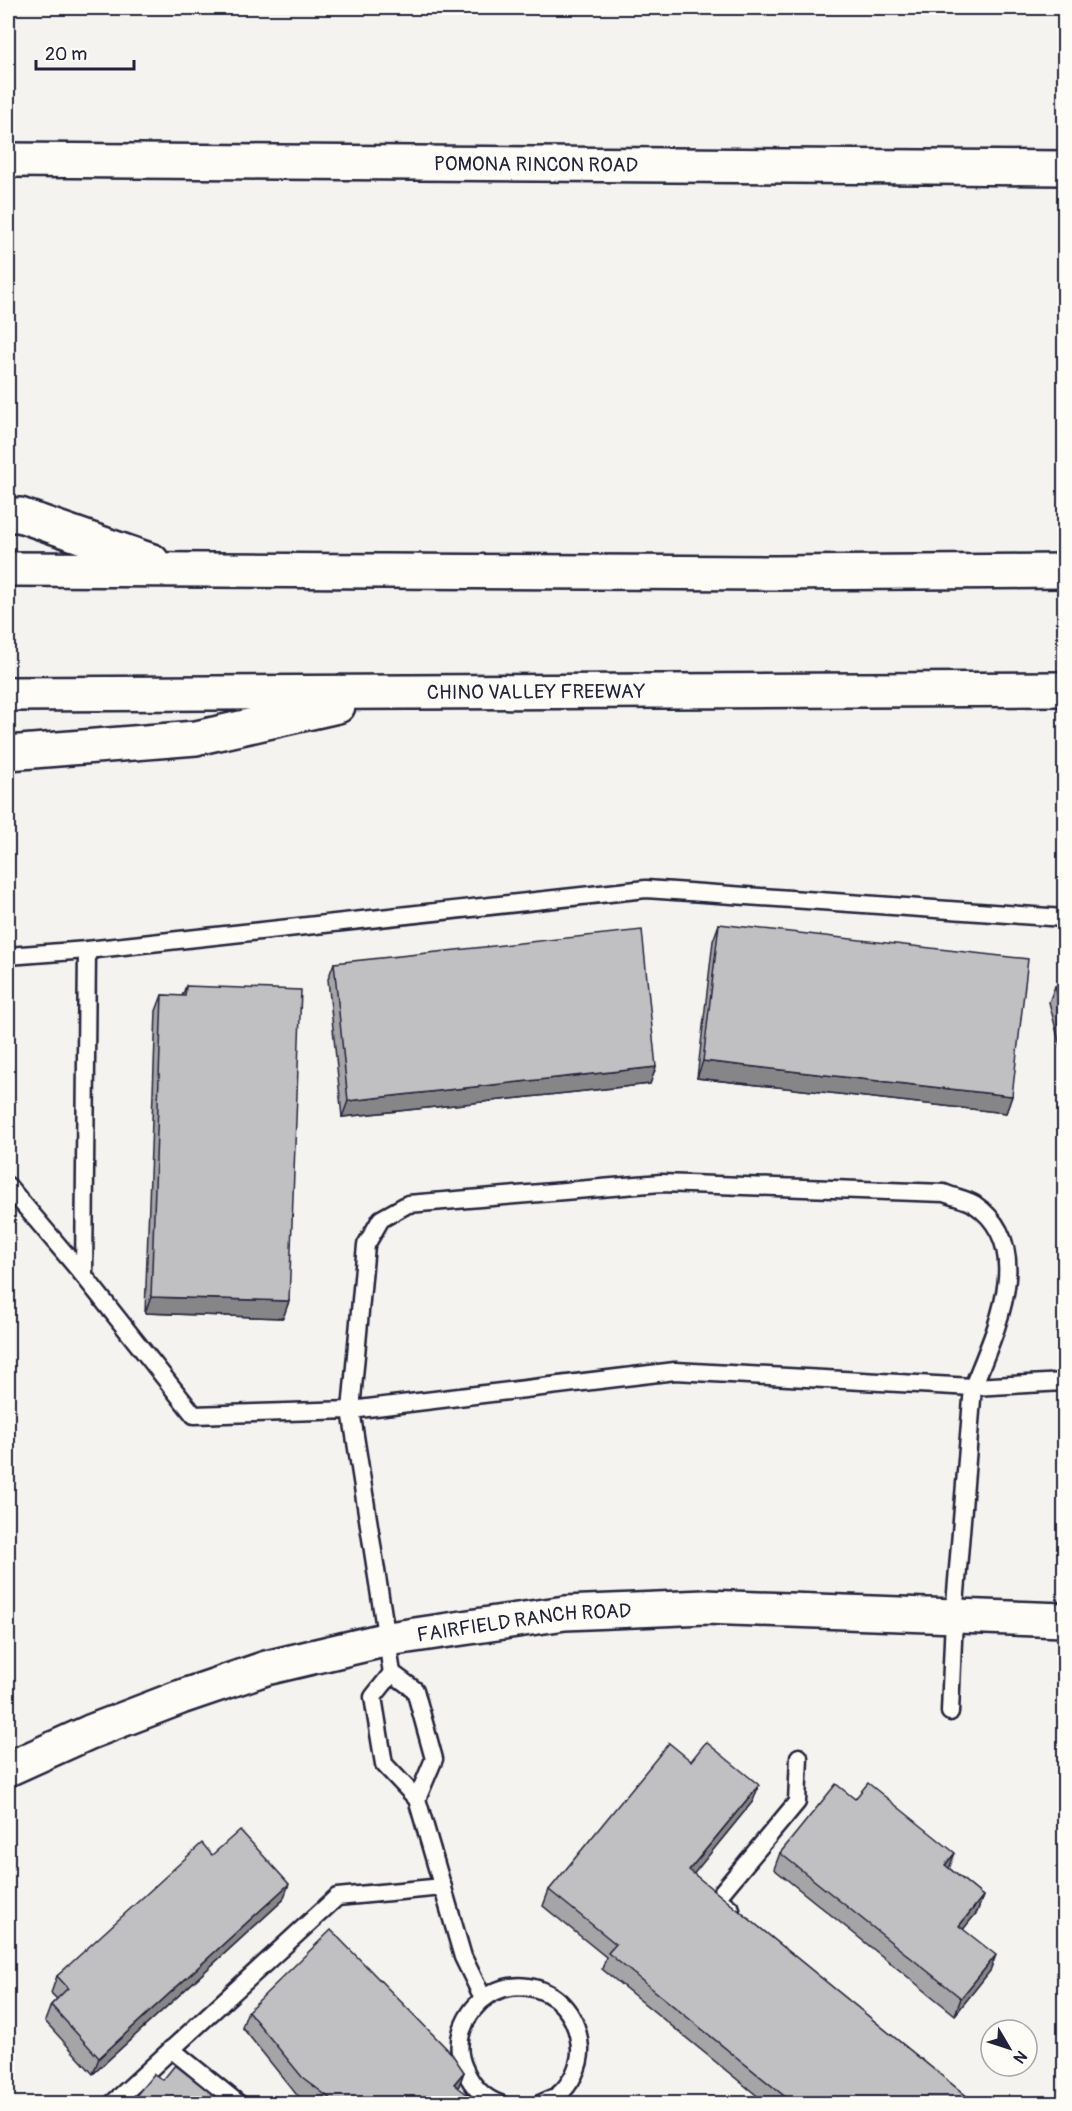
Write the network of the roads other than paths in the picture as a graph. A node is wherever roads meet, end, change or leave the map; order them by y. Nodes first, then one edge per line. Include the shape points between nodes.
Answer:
1 (8, 160) edge
2 (1065, 168) edge
3 (8, 515) edge
4 (8, 570) edge
5 (179, 570) junction
6 (1065, 571) edge
7 (1065, 689) edge
8 (402, 692) junction
9 (8, 694) edge
10 (8, 753) edge
11 (1065, 918) edge
12 (87, 950) junction
13 (8, 956) edge
14 (8, 1186) edge
15 (84, 1276) junction
16 (1065, 1382) edge
17 (973, 1387) junction
18 (351, 1410) junction
19 (954, 1617) junction
20 (1065, 1620) edge
21 (388, 1639) junction
22 (392, 1673) junction
23 (950, 1712) dead end
24 (799, 1757) dead end
25 (8, 1769) edge
26 (417, 1798) junction
27 (443, 1887) junction
28 (744, 1921) edge
29 (483, 1998) junction
30 (171, 2049) junction
31 (112, 2103) edge
32 (239, 2103) edge
33 (500, 2103) edge
34 (540, 2103) edge

1 - 2 main road, POMONA RINCON ROAD
3 - 5 main road
4 - 5 main road
5 - 6 main road
7 - 8 main road, CHINO VALLEY FREEWAY
8 - 9 main road, CHINO VALLEY FREEWAY
8 - 10 main road via 196,738
11 - 12 lane via 645,889
12 - 13 lane
12 - 15 lane
14 - 15 lane
15 - 18 lane via 194,1415
16 - 17 lane
17 - 18 lane via 675,1371
17 - 18 lane via 1002,1312 1008,1268 1005,1243 992,1221 974,1204 944,1193 661,1184 408,1204 381,1219 366,1245
17 - 19 lane
18 - 21 lane
19 - 20 main road, FAIRFIELD RANCH ROAD
19 - 21 main road, FAIRFIELD RANCH ROAD via 705,1607 565,1613
19 - 23 lane
21 - 22 lane
21 - 25 main road, FAIRFIELD RANCH ROAD via 266,1668 90,1732
22 - 26 lane via 415,1690 434,1759
22 - 26 lane via 374,1697 384,1764
24 - 28 lane via 797,1802 717,1898
26 - 27 lane
27 - 29 lane via 463,1957
27 - 30 lane via 337,1897
29 - 33 lane via 467,2016 459,2039 461,2063 471,2084 489,2100
29 - 34 lane via 505,1988 528,1986 551,1994 569,2010 579,2031 581,2055 573,2078 557,2096
30 - 31 lane
30 - 32 lane

